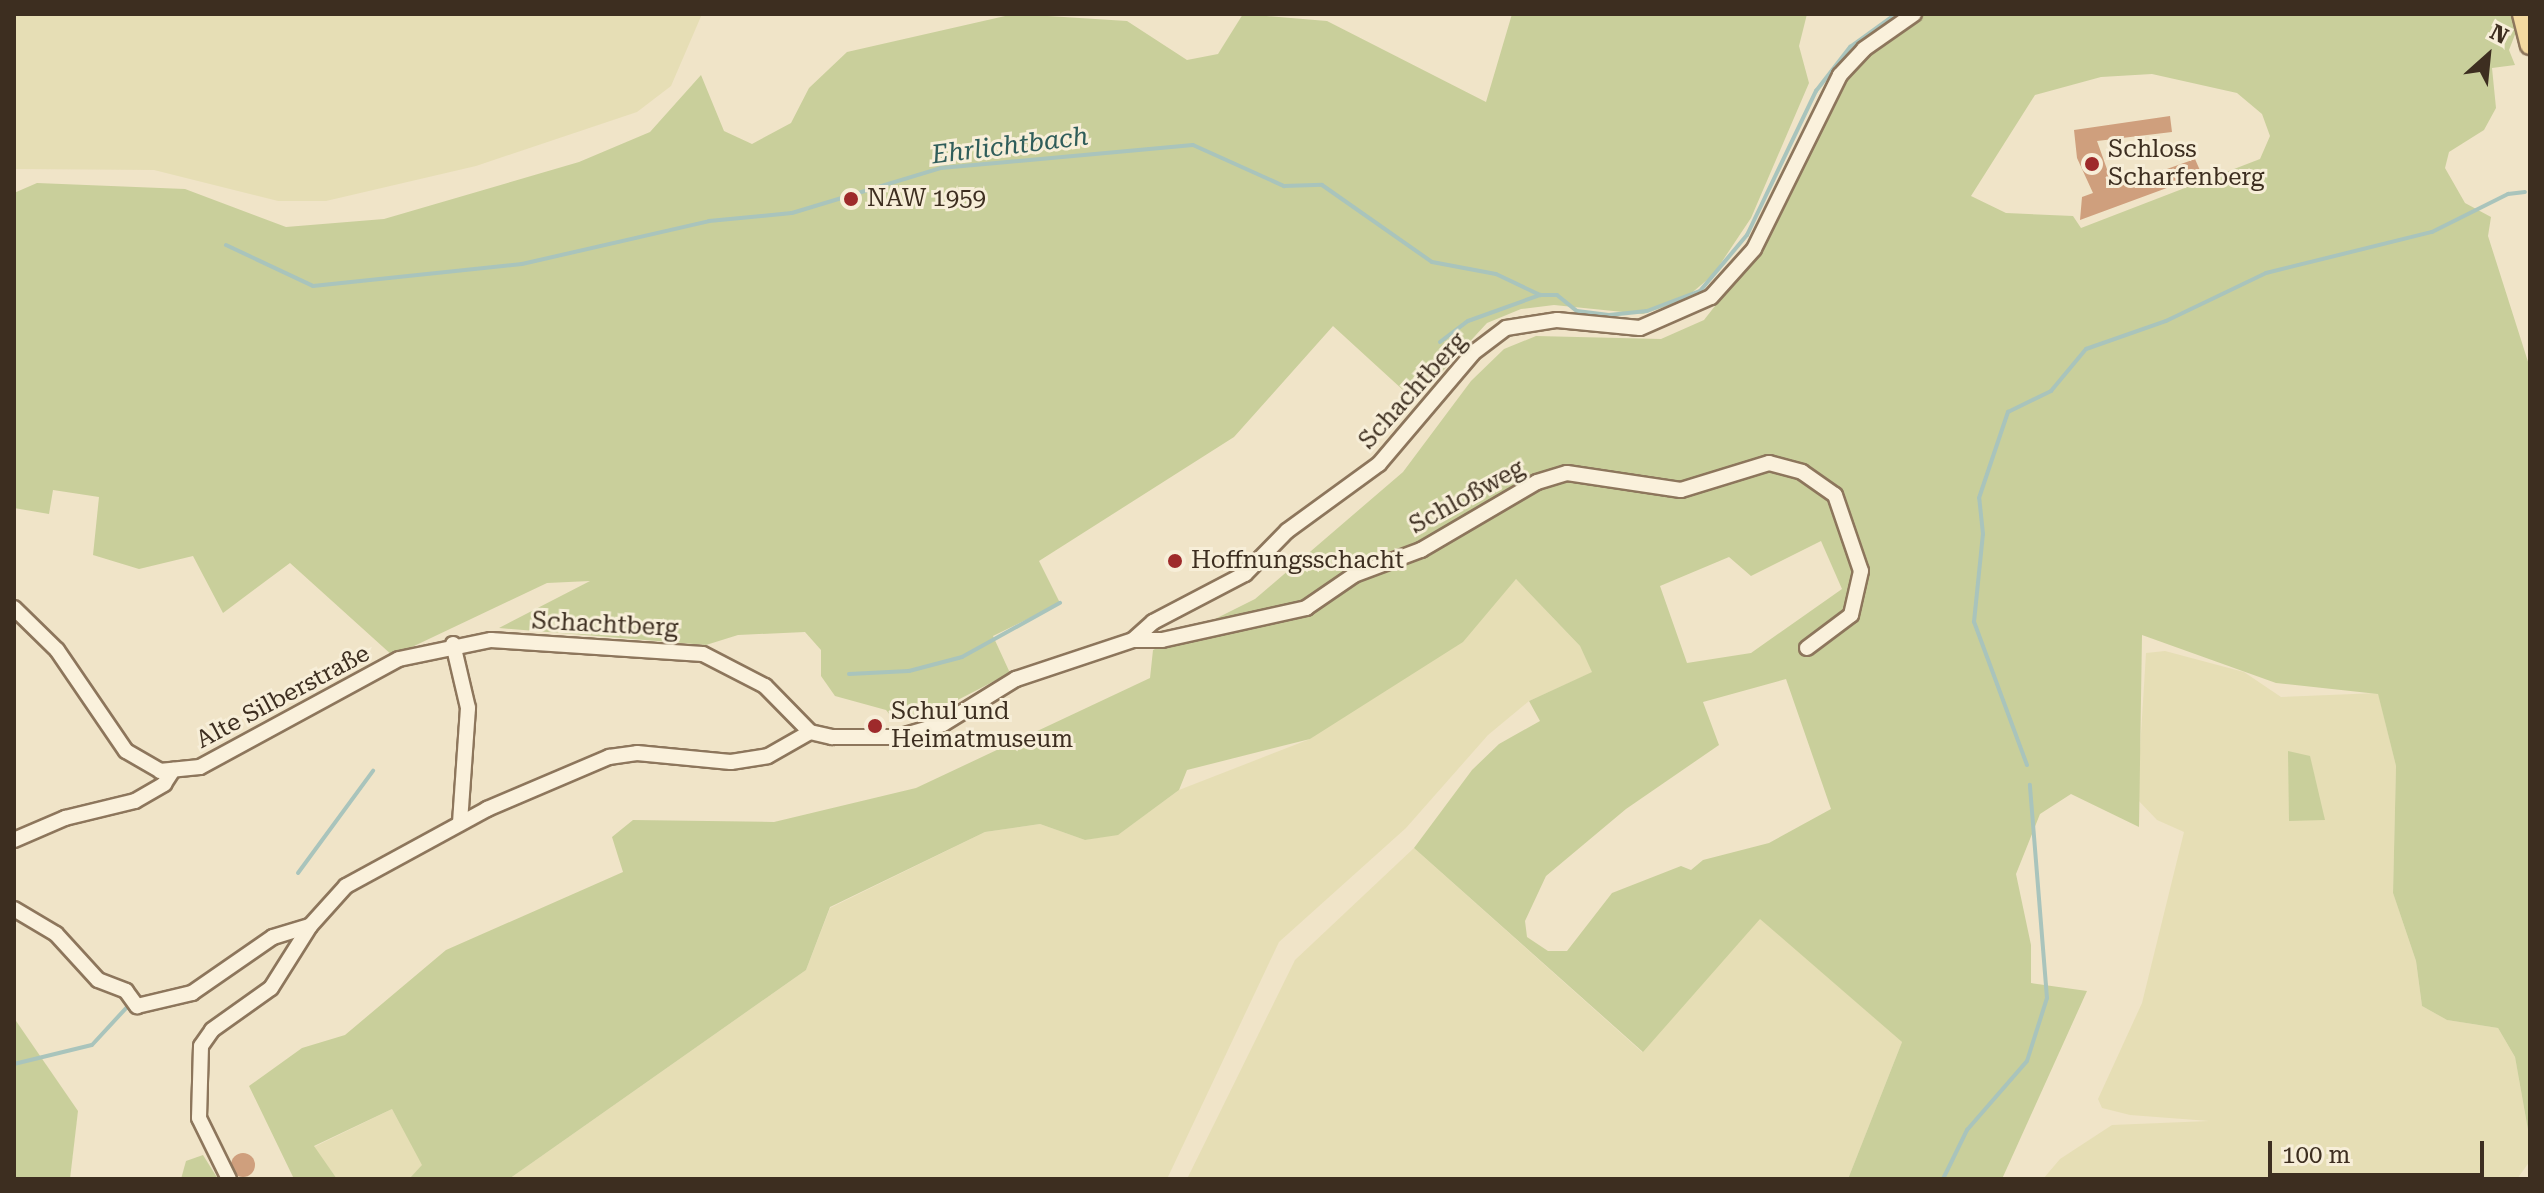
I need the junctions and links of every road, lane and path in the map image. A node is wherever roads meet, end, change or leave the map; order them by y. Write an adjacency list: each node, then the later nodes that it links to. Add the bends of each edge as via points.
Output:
1 (1914, 14): 5 (street, Schachtberg, via 1864,49 1840,75 1754,249 1711,297 1640,328 1557,320 1506,328 1473,353 1379,464 1287,531 1245,574 1153,622)
2 (2522, 14): 3 (main road)
3 (2530, 45)
4 (14, 608): 9 (street, Alte Silberstraße, via 57,650 126,751 152,768)
5 (1133, 640): 7 (street, Schloßweg, via 1162,640 1306,608 1354,575 1421,550 1537,482 1567,473 1681,490 1769,463 1802,472 1835,495 1861,571 1851,615); 8 (street, Schachtberg, via 1016,679 943,724 898,737)
6 (453, 644): 8 (street, Schachtberg, via 491,640 703,654 765,686); 9 (street, Alte Silberstraße, via 399,659 200,767); 10 (street, via 468,708)
7 (1807, 648)
8 (810, 732): 10 (street, via 768,756 731,762 637,753 609,757)
9 (173, 770): 11 (street, via 164,784 135,801 65,818)
10 (460, 823): 13 (street, via 346,886)
11 (14, 840)
12 (14, 909): 13 (street, via 56,934 98,980 126,991 137,1006 175,999 273,937)
13 (310, 926): 14 (street, via 271,988 212,1030 201,1046 199,1118)
14 (229, 1179)

